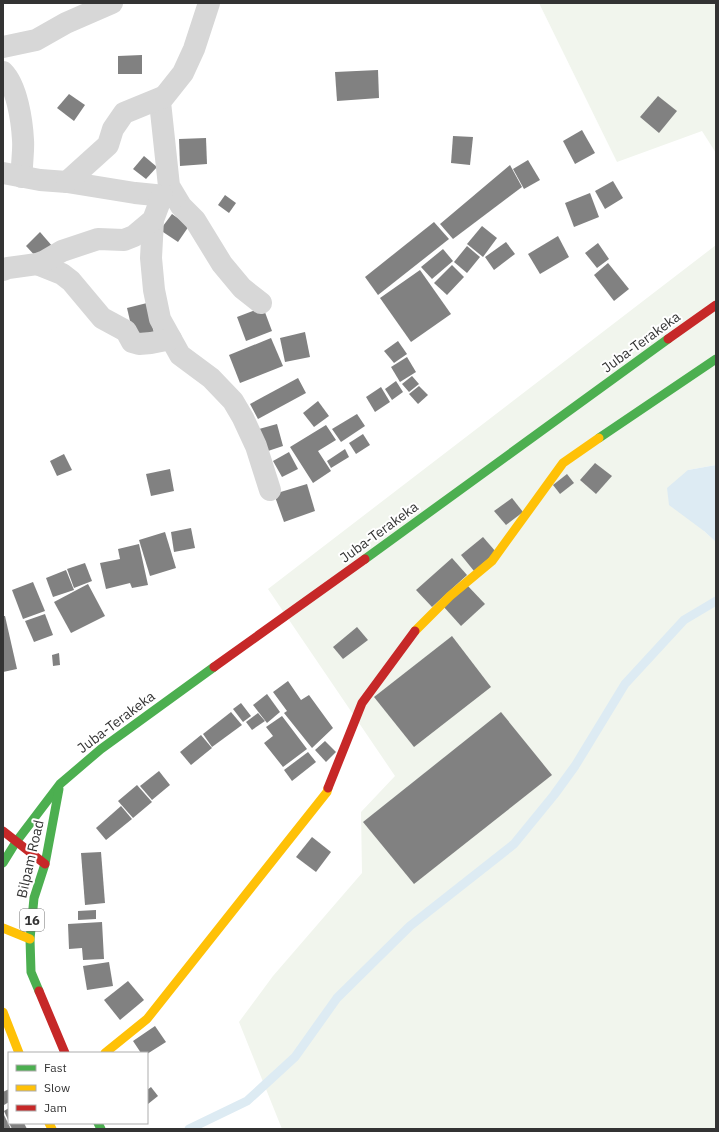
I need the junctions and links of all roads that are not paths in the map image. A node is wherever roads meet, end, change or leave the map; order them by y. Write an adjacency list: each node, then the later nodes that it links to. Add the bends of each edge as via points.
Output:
1 (112, 3): 3 (street, via 66,23 36,40)
2 (209, 3): 5 (street, via 183,73)
3 (3, 47)
4 (3, 72): 6 (street, via 8,77 14,93 23,141 21,165)
5 (164, 97): 7 (street, via 124,112 113,129 108,145); 8 (street, via 160,102)
6 (12, 175): 7 (street)
7 (67, 182): 8 (street)
8 (168, 196): 9 (street); 12 (street, via 195,220 222,264 242,288)
9 (153, 220): 10 (street, via 134,236 124,240 98,239 62,251); 14 (street, via 151,258 154,290 160,319)
10 (37, 264): 11 (street); 14 (street, via 62,274 71,281 102,318 126,331 132,342 139,344)
11 (3, 270)
12 (261, 303)
13 (716, 305): 17 (main road, Juba-Terakeka, via 138,721)
14 (171, 339): 16 (street, via 180,355 211,378 233,402 256,446)
15 (716, 359): 27 (main road, via 563,463 492,561 450,596 412,634 362,703 327,792 147,1019)
16 (270, 490)
17 (60, 784): 19 (main road, Juba-Terakeka); 21 (main road, Bilpam Road / 16)
18 (3, 831): 19 (main road)
19 (16, 842): 20 (main road, Juba-Terakeka); 21 (main road)
20 (3, 863)
21 (45, 864): 23 (main road, Bilpam Road / 16, via 34,898)
22 (3, 928): 23 (main road)
23 (30, 939): 26 (main road, Bilpam Road / 16, via 31,972)
24 (3, 1012): 25 (main road)
25 (19, 1052)
26 (65, 1052)
27 (106, 1052)

